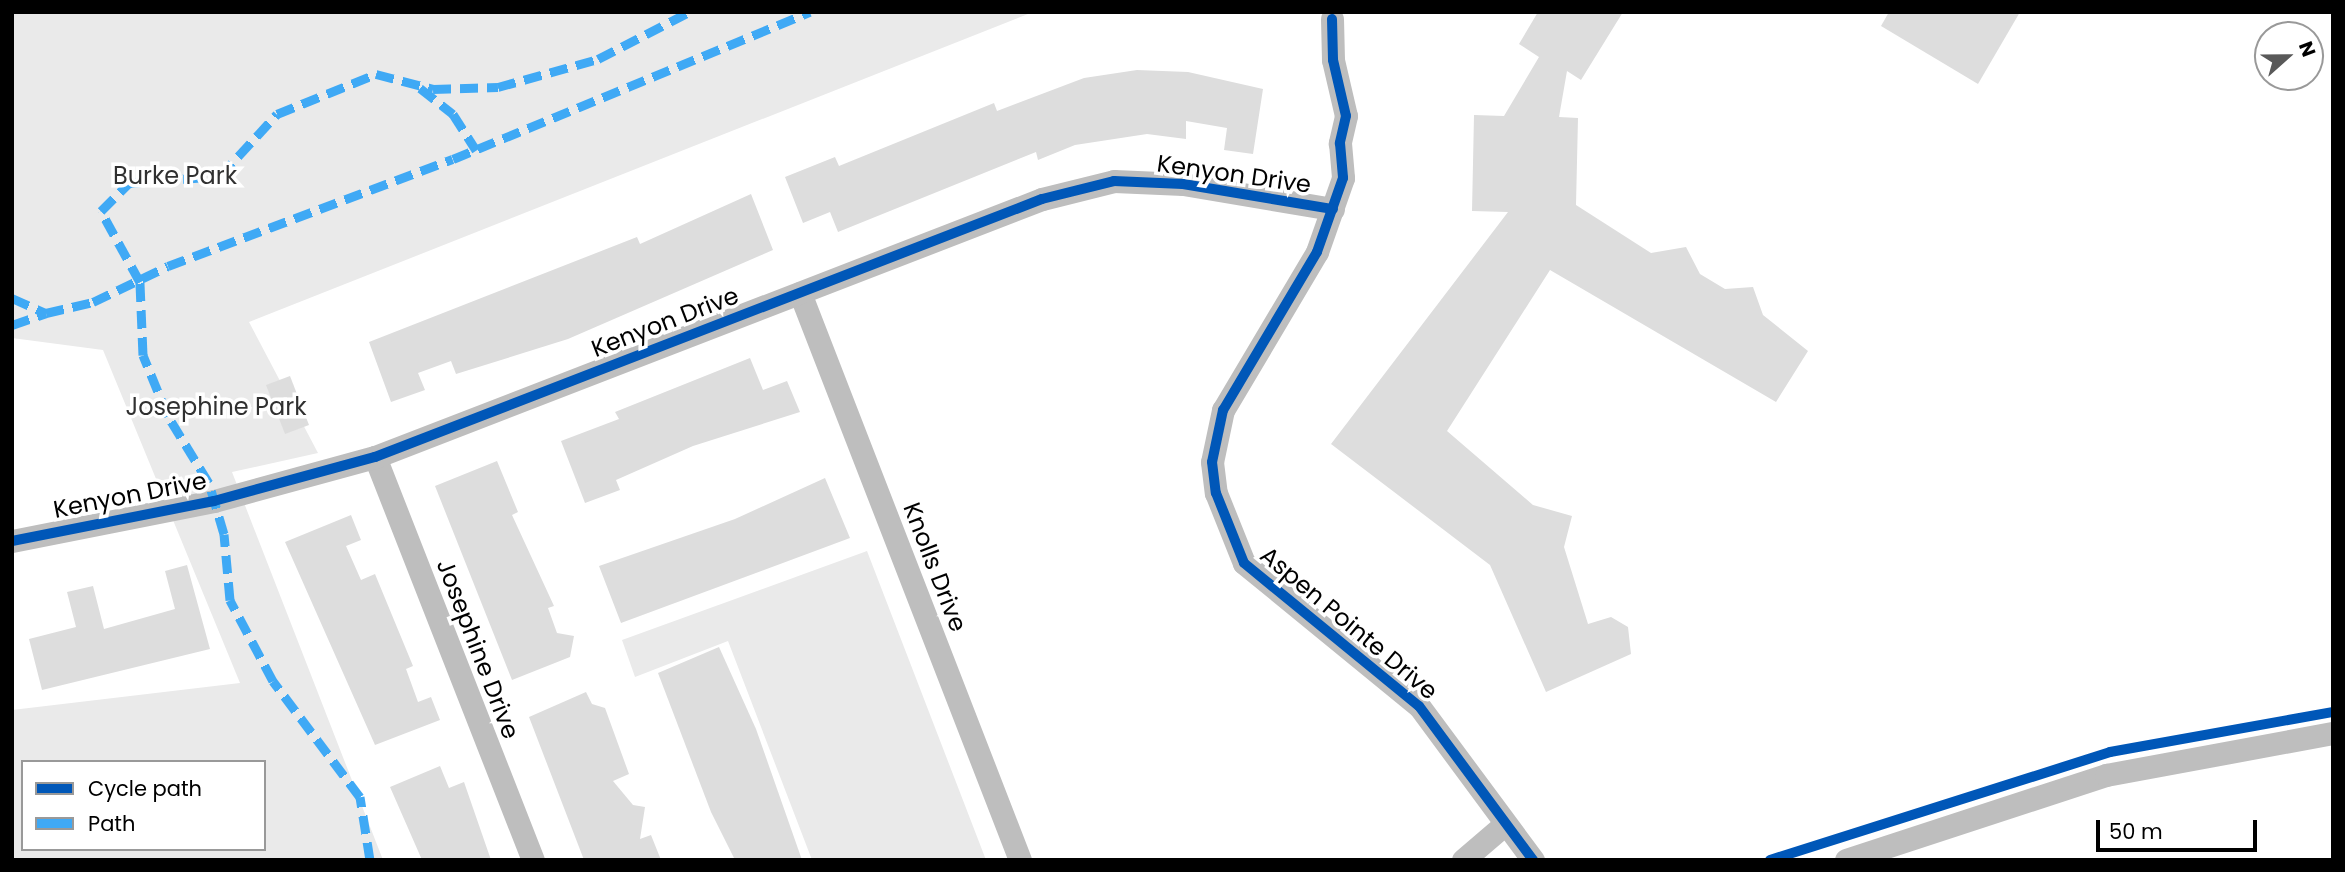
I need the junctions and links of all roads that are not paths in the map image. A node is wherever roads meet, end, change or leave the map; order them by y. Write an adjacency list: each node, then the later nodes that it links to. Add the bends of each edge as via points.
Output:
1 (1332, 19): 2 (street, Aspen Pointe Drive, via 1333,60 1346,116 1340,143 1343,178)
2 (1333, 209): 3 (street, Kenyon Drive, via 1183,184 1114,181 1042,199); 7 (street, Aspen Pointe Drive, via 1317,253 1223,410 1212,462 1216,493 1244,563 1419,706)
3 (800, 293): 4 (street, Kenyon Drive); 9 (street, Knolls Drive)
4 (375, 457): 5 (street, Kenyon Drive, via 214,500); 8 (street, Josephine Drive)
5 (12, 541)
6 (2333, 733): 12 (street, via 2106,775)
7 (1505, 824): 10 (street); 11 (street, Aspen Pointe Drive)
8 (533, 860)
9 (1020, 860)
10 (1463, 860)
11 (1533, 860)
12 (1846, 860)

